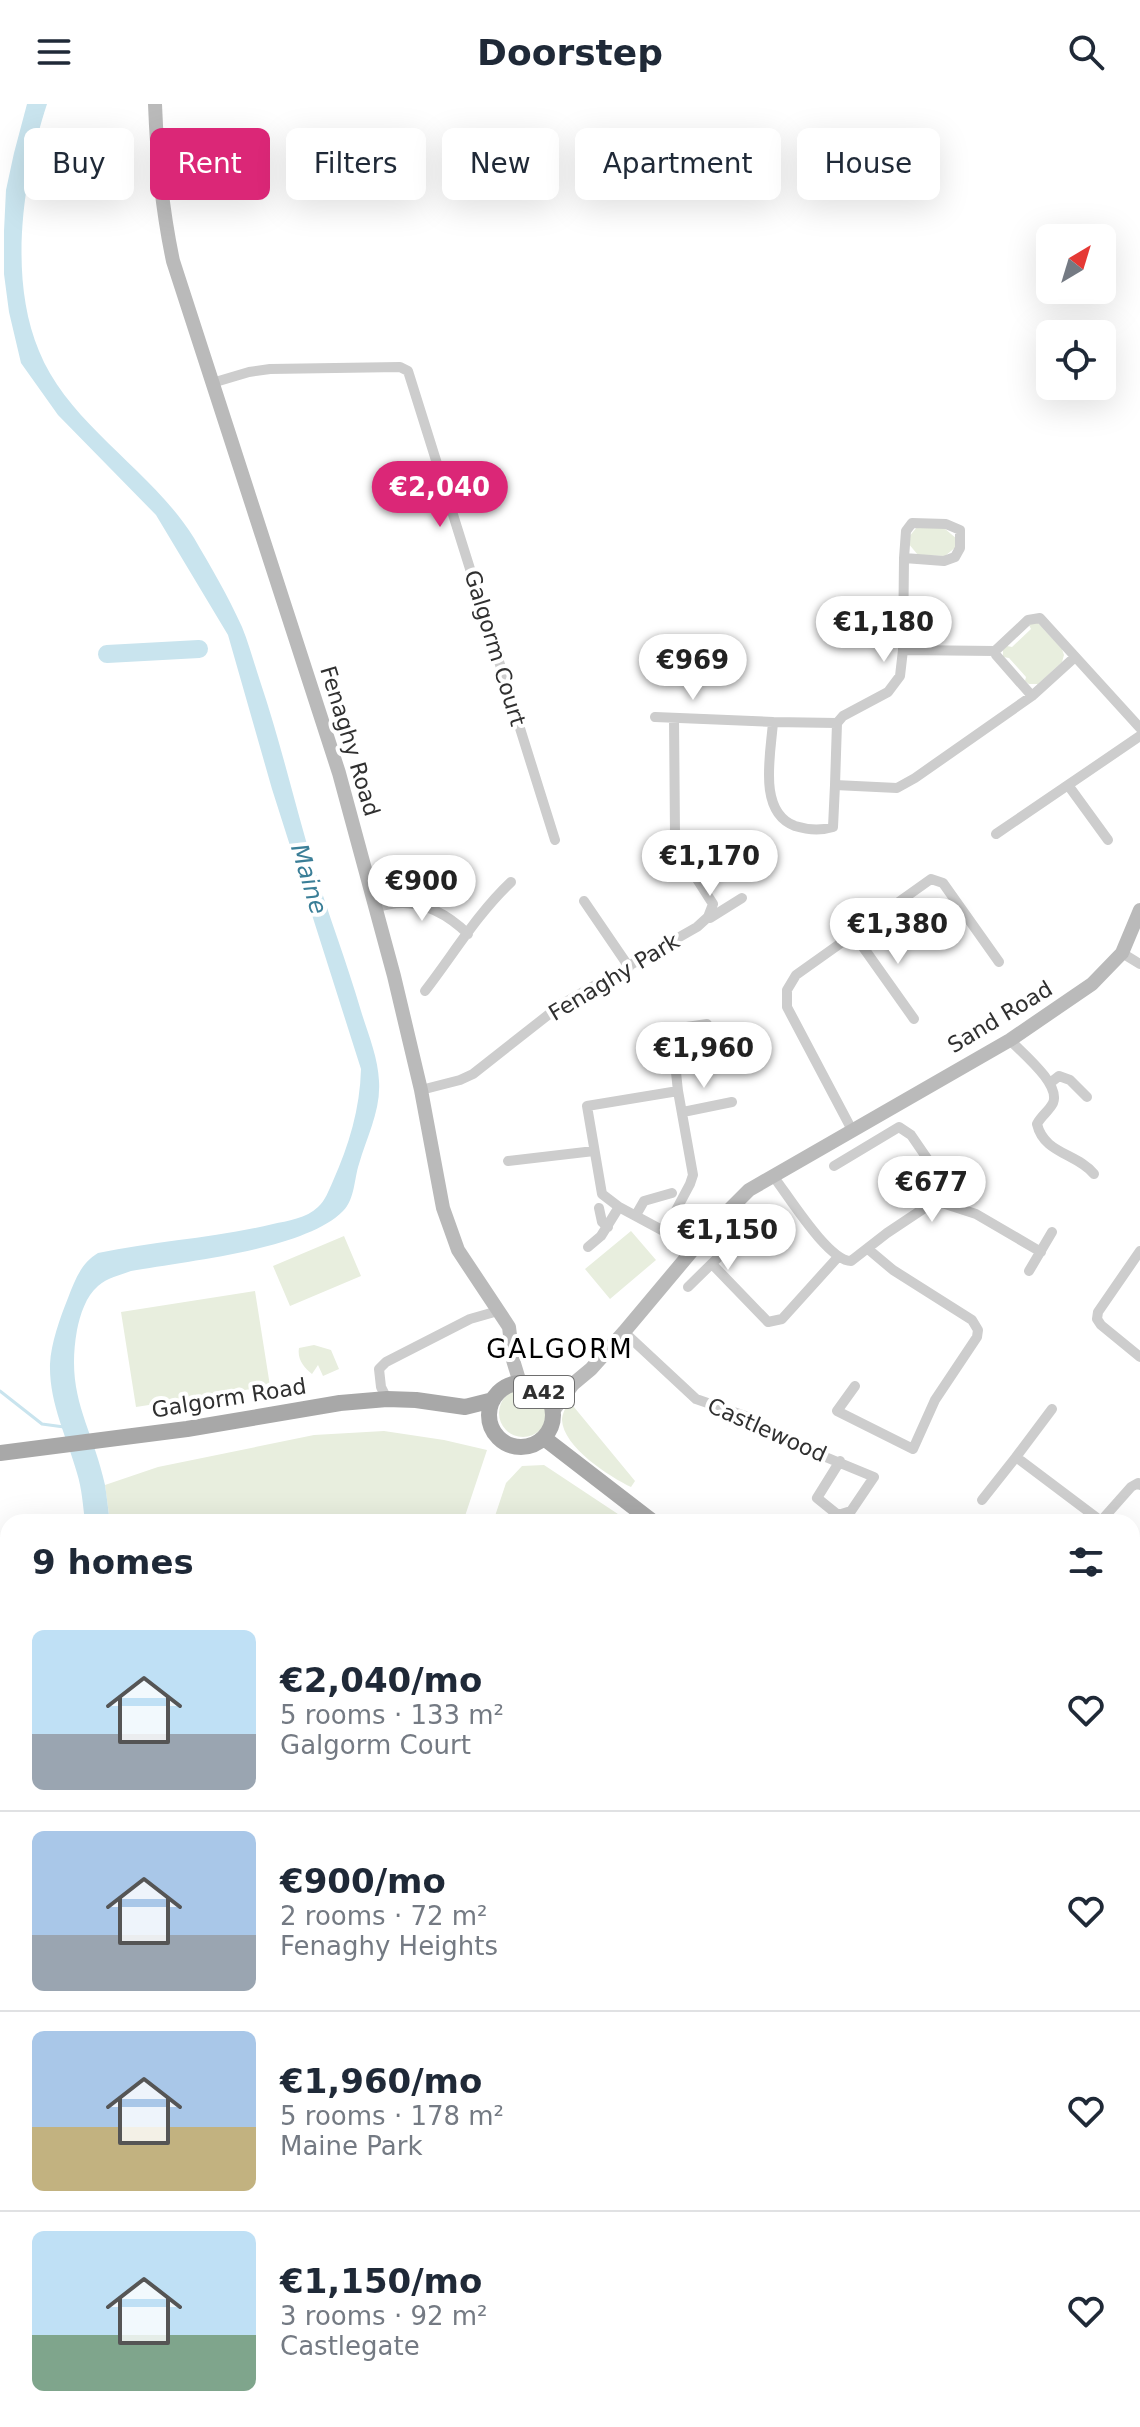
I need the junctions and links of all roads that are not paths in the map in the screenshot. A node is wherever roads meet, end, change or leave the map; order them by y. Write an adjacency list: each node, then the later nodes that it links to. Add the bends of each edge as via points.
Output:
1 (155, 104): 2 (street, Fenaghy Road, via 170,249)
2 (212, 383): 17 (street, Galgorm Court, via 270,369 408,371); 22 (street, Fenaghy Road, via 339,773)
3 (904, 558): 3 (street, via 906,531 912,523 960,530 955,557); 5 (street)
4 (996, 649): 5 (street); 6 (street, via 1028,620 1040,618); 7 (street)
5 (903, 650): 11 (street, via 900,676 888,692)
6 (1075, 657): 7 (street); 12 (street)
7 (1032, 696): 14 (street, via 897,788)
8 (655, 717): 9 (street)
9 (674, 718): 10 (street); 24 (street, Fenaghy Park, via 675,834 681,854 713,904)
10 (773, 722): 11 (street); 14 (street, via 770,792 781,817 813,830 833,827)
11 (837, 723): 14 (street)
12 (1140, 728)
13 (1140, 736): 15 (street)
14 (835, 785)
15 (1068, 785): 16 (street); 18 (street)
16 (996, 834)
17 (555, 840)
18 (1108, 840)
19 (511, 882): 26 (street, via 489,902)
20 (742, 898): 24 (street)
21 (584, 901): 30 (street)
22 (376, 908): 26 (street, via 421,904 451,917); 36 (street, Fenaghy Road)
23 (1140, 910): 27 (street, Sand Road)
24 (697, 927): 30 (street, Fenaghy Park)
25 (853, 933): 28 (street, via 931,879 937,880); 32 (street); 41 (street, via 796,975 787,990 787,1007)
26 (468, 934): 31 (street)
27 (1122, 953): 29 (street); 34 (street, Sand Road, via 1092,984)
28 (999, 962)
29 (1140, 964)
30 (629, 967): 36 (street, Fenaghy Park, via 562,1004 473,1074)
31 (425, 991)
32 (914, 1019)
33 (707, 1024): 37 (street, via 680,1028 672,1035)
34 (1010, 1040): 35 (street); 41 (street, Sand Road)
35 (1050, 1083): 38 (street, via 1067,1077); 45 (street, via 1053,1102 1037,1124 1039,1135)
36 (421, 1090): 65 (street, Fenaghy Road, via 443,1208 458,1250)
37 (678, 1091): 40 (street); 42 (street, via 587,1106)
38 (1087, 1097)
39 (732, 1102): 40 (street)
40 (683, 1112): 53 (street, via 693,1175)
41 (852, 1130): 46 (street, Sand Road)
42 (594, 1151): 43 (street); 49 (street, via 602,1194)
43 (508, 1161)
44 (834, 1166): 48 (street, via 894,1128 904,1128 938,1177)
45 (1094, 1174)
46 (773, 1176): 57 (street, Sand Road, via 749,1190); 61 (street)
47 (672, 1193): 51 (street, via 644,1201)
48 (933, 1200): 58 (street); 60 (street, via 976,1214)
49 (619, 1207): 51 (street); 52 (street)
50 (599, 1208): 52 (street)
51 (636, 1215): 53 (street)
52 (608, 1227): 56 (street)
53 (665, 1231): 57 (street)
54 (744, 1232): 62 (street)
55 (1052, 1232): 60 (street)
56 (588, 1247)
57 (693, 1249): 66 (street, Sand Road)
58 (868, 1249): 61 (street, via 851,1261); 70 (street, via 972,1320 978,1330 935,1400 913,1449 837,1411)
59 (1140, 1251): 67 (street, via 1097,1319)
60 (1041, 1252): 63 (street)
61 (838, 1257): 62 (street, via 782,1319 768,1322)
62 (712, 1264): 64 (street)
63 (1029, 1271)
64 (688, 1287)
65 (498, 1311): 68 (street, Fenaghy Road, via 509,1327); 72 (street, via 470,1319 386,1362 379,1379)
66 (624, 1332): 69 (street, Sand Road); 81 (street, Castlewood, via 696,1399 751,1418 794,1444)
67 (1140, 1357)
68 (520, 1383): 71 (main road, A42); 73 (main road, A42)
69 (573, 1384): 71 (street); 76 (street, Sand Road)
70 (855, 1386)
71 (538, 1387): 76 (main road, A42)
72 (387, 1399): 74 (main road, Galgorm Road / A42); 79 (main road, Galgorm Road / A42)
73 (493, 1400): 74 (main road, Galgorm Road / A42); 77 (main road, A42)
74 (465, 1407): 77 (main road, A42)
75 (1052, 1409): 80 (street)
76 (553, 1411): 78 (main road, A42)
77 (493, 1430): 78 (main road, A42, via 516,1447)
78 (544, 1438): 84 (main road, A42)
79 (0, 1453)
80 (1016, 1457): 83 (street); 87 (street)
81 (840, 1461): 85 (street, Castlewood, via 817,1498); 86 (street, Castlewood, via 874,1477 851,1511)
82 (1140, 1485): 88 (street, via 1131,1487)
83 (982, 1500)
84 (643, 1514)
85 (837, 1514)
86 (841, 1514)
87 (1091, 1514)
88 (1106, 1514)

